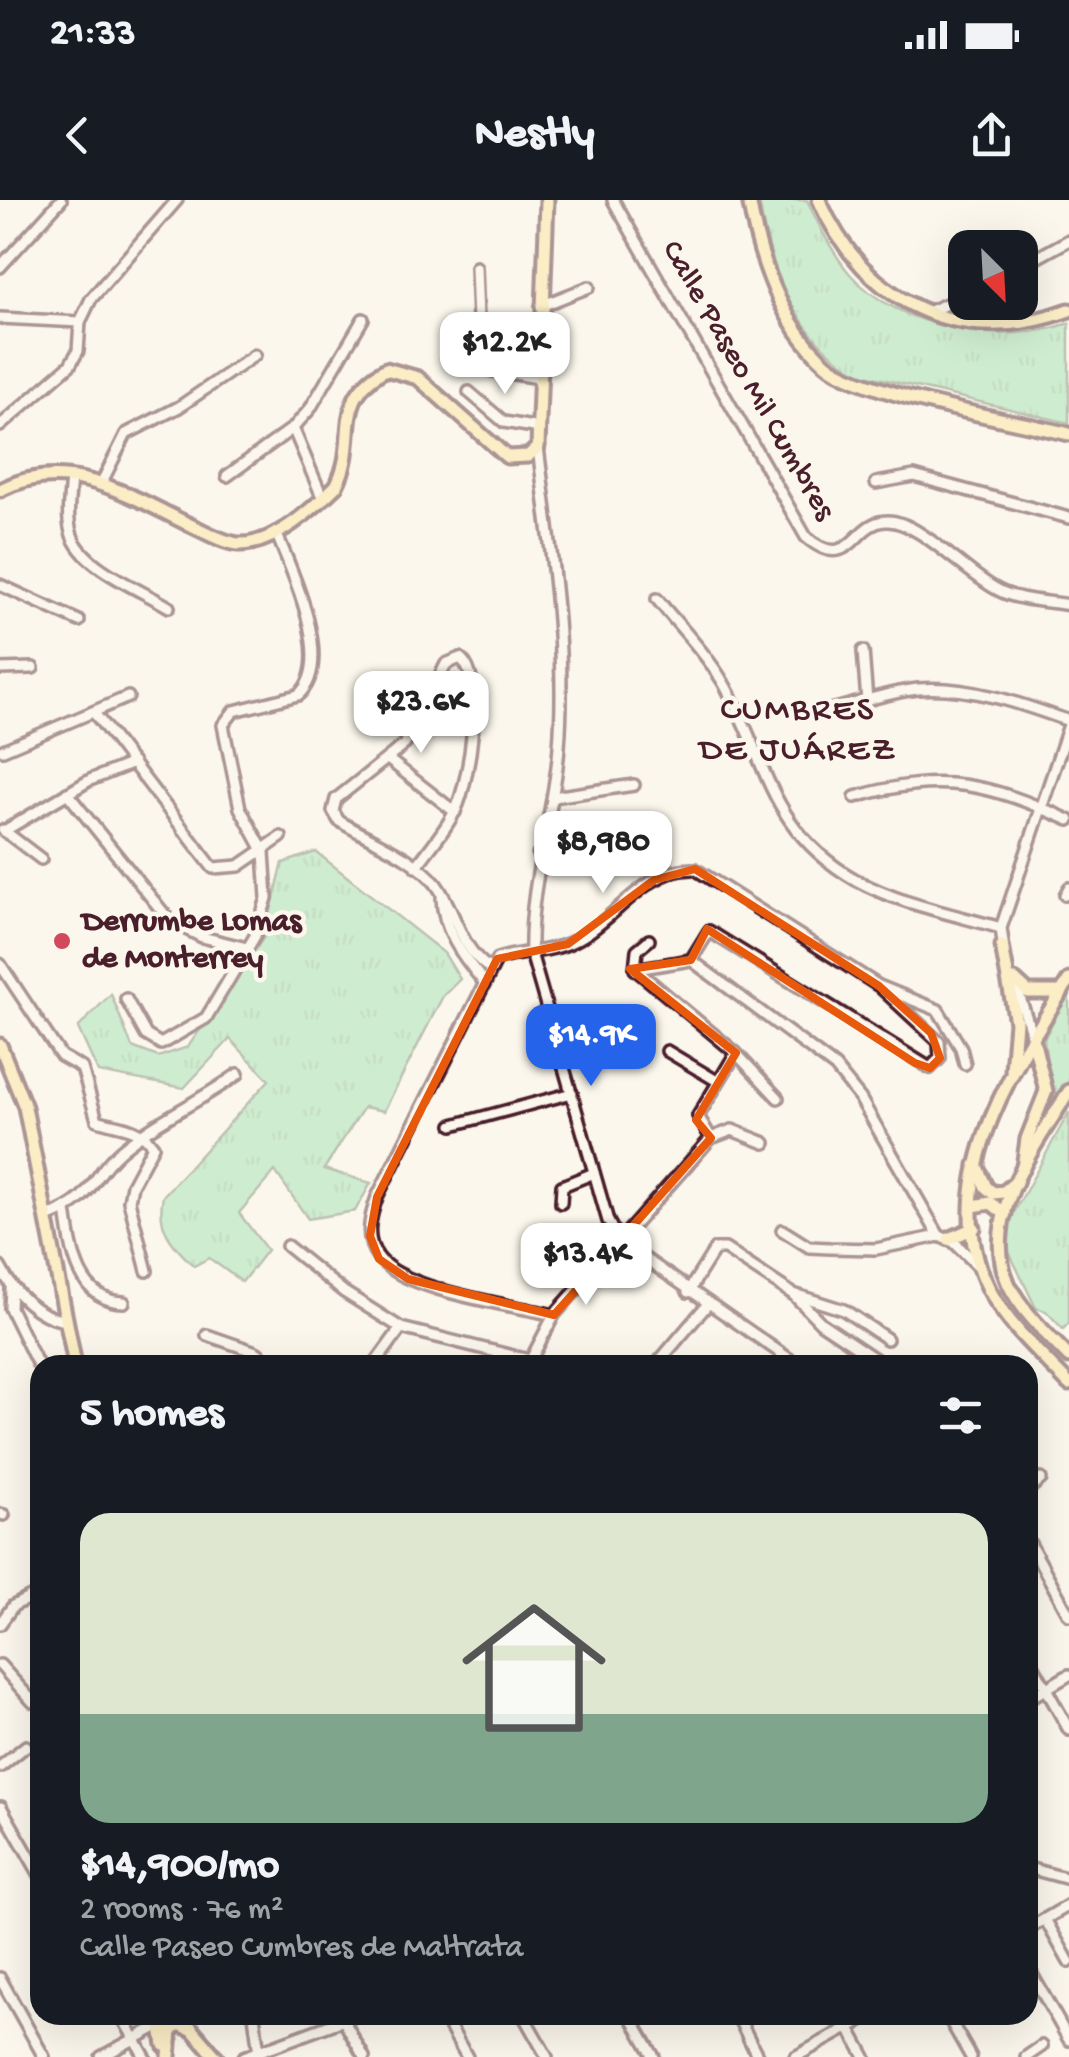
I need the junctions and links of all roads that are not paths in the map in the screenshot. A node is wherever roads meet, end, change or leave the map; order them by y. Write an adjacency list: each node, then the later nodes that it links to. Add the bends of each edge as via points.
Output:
1 (61, 200): 9 (street)
2 (177, 200): 18 (street, via 128,252)
3 (548, 200): 13 (main road)
4 (613, 200): 37 (street, Calle Paseo Mil Cumbres, via 806,537 839,550 888,520 1005,594)
5 (819, 200): 15 (main road, via 857,264 883,288)
6 (748, 203): 25 (main road, via 786,314 828,366 866,385)
7 (1069, 240): 8 (street)
8 (1038, 257)
9 (0, 267)
10 (476, 268): 20 (street, via 484,362 495,374)
11 (589, 287): 13 (street)
12 (948, 303): 15 (street)
13 (541, 306): 20 (main road)
14 (1069, 310): 15 (main road, via 996,325)
15 (928, 312)
16 (0, 318): 18 (street)
17 (362, 319): 23 (street)
18 (80, 322): 22 (street, via 70,366)
19 (256, 355): 29 (street, via 126,434)
20 (539, 378): 24 (main road)
21 (469, 392): 24 (street, via 504,422)
22 (0, 426)
23 (293, 428): 28 (street); 32 (street)
24 (539, 428): 26 (main road)
25 (1069, 434)
26 (538, 448): 32 (main road, via 507,457 418,378 386,369 362,382 353,397 343,474); 54 (street, via 563,678)
27 (70, 476): 29 (main road); 31 (main road, via 30,477); 38 (street, via 75,543)
28 (228, 476)
29 (102, 482): 34 (main road, via 217,538 238,544)
30 (876, 482): 33 (street, via 914,476)
31 (0, 490)
32 (323, 499): 34 (main road)
33 (1069, 518)
34 (276, 532): 61 (street, via 309,629 312,674 298,694 234,711 223,725 240,808)
35 (0, 585): 39 (street)
36 (657, 599): 66 (street, via 724,684 761,773 802,836 856,880)
37 (1069, 605)
38 (169, 607)
39 (79, 621)
40 (863, 651): 44 (street)
41 (0, 668): 42 (street)
42 (33, 668)
43 (128, 697): 46 (street)
44 (868, 701): 45 (street); 47 (street, via 948,689 1001,698)
45 (827, 711)
46 (95, 714): 48 (street); 50 (street)
47 (1069, 723): 55 (street)
48 (3, 750)
49 (388, 760): 56 (street); 56 (street, via 406,744 446,664 464,660 474,714); 64 (street, via 336,798 334,811 338,821)
50 (133, 764): 52 (street); 61 (street, via 213,868 240,866)
51 (634, 786): 54 (street)
52 (67, 793): 59 (street); 69 (street, via 158,910 181,928)
53 (855, 797): 55 (street, via 930,780)
54 (553, 798): 62 (street)
55 (1040, 806): 57 (street); 66 (street)
56 (455, 812): 64 (street)
57 (1069, 820)
58 (658, 828): 62 (street)
59 (2, 829): 63 (street)
60 (282, 837): 61 (street)
61 (264, 852): 69 (street, via 266,898)
62 (538, 855): 70 (street)
63 (41, 858)
64 (416, 867): 65 (street)
65 (442, 896): 73 (street, via 464,941); 75 (street, via 457,946)
66 (1000, 928): 68 (street)
67 (649, 940): 74 (street, via 637,950)
68 (1002, 946): 76 (street); 87 (main road, via 1016,1022)
69 (248, 948): 79 (street, via 206,1018 161,1044 146,1035)
70 (531, 953): 73 (street, via 501,957); 77 (street, via 580,939 654,880 695,869); 89 (street)
71 (691, 960): 74 (street); 77 (street, via 710,931 930,1068 940,1058 939,1042); 105 (street, via 835,1067)
72 (0, 964): 92 (street, via 60,1056 82,1068 97,1120)
73 (489, 968): 75 (street)
74 (636, 970): 83 (street)
75 (483, 980): 116 (street, via 370,1216 373,1248 397,1274)
76 (1015, 980): 78 (main road, via 1028,992); 80 (street)
77 (879, 986): 84 (street, via 938,1010)
78 (1065, 986): 80 (main road)
79 (126, 999)
80 (1032, 1038): 87 (main road); 97 (main road, via 1046,1091)
81 (0, 1045): 102 (main road, via 25,1107)
82 (667, 1052): 86 (street)
83 (736, 1053): 86 (street); 90 (street)
84 (966, 1064)
85 (238, 1074): 92 (street)
86 (717, 1081): 93 (street, via 698,1116)
87 (1009, 1084): 95 (main road)
88 (1069, 1091): 97 (main road)
89 (572, 1093): 91 (street); 96 (street)
90 (778, 1098)
91 (453, 1125)
92 (146, 1135): 100 (street, via 119,1152 92,1190); 109 (street, via 152,1153 129,1201)
93 (711, 1138): 94 (street, via 732,1130); 106 (street)
94 (765, 1143)
95 (976, 1165): 97 (main road, via 993,1193 1004,1192); 99 (main road)
96 (594, 1172): 98 (street, via 562,1186); 106 (street)
97 (1021, 1174): 101 (main road)
98 (562, 1203)
99 (973, 1206): 101 (main road, via 991,1202); 103 (main road)
100 (66, 1210): 102 (street); 114 (street, via 80,1275 106,1297)
101 (1004, 1214): 130 (main road, via 1008,1282)
102 (47, 1217): 117 (main road)
103 (974, 1228): 105 (main road); 110 (main road)
104 (782, 1230): 105 (street, via 809,1246 830,1248 876,1249)
105 (944, 1237): 110 (street)
106 (618, 1240): 112 (street); 116 (street)
107 (286, 1246): 118 (street)
108 (0, 1267): 111 (street)
109 (148, 1272)
110 (984, 1274): 131 (main road, via 1002,1311)
111 (11, 1290): 117 (street); 121 (street, via 10,1308)
112 (688, 1292): 113 (street, via 720,1247); 115 (street)
113 (793, 1294): 120 (street, via 844,1310); 129 (street, via 820,1323)
114 (124, 1302)
115 (707, 1304): 127 (street); 128 (street)
116 (554, 1314): 126 (street)
117 (66, 1321): 122 (main road)
118 (402, 1328): 124 (street); 125 (street)
119 (207, 1336): 123 (street)
120 (887, 1340)
121 (33, 1355)
122 (73, 1355)
123 (260, 1355)
124 (382, 1355)
125 (500, 1355)
126 (533, 1355)
127 (673, 1355)
128 (783, 1355)
129 (871, 1355)
130 (1069, 1357)
131 (1069, 1384)
132 (1041, 1480): 133 (street)
133 (1038, 1482)
134 (1038, 1558): 138 (street)
135 (30, 1597): 137 (street)
136 (0, 1603): 137 (street)
137 (12, 1606): 139 (street)
138 (1069, 1614)
139 (0, 1624)
140 (0, 1665): 145 (street)
141 (1038, 1674): 143 (street)
142 (1069, 1676): 143 (street)
143 (1046, 1689): 144 (street); 146 (street)
144 (1038, 1694)
145 (30, 1700)
146 (1069, 1730)
147 (26, 1746): 148 (street)
148 (0, 1768)
149 (1, 1807): 150 (street)
150 (30, 1857)
151 (1038, 1867): 152 (street)
152 (1069, 1879)
153 (1069, 1905): 154 (street)
154 (1045, 1919): 155 (street); 156 (street)
155 (1038, 1923)
156 (1069, 1962)
157 (0, 1978): 180 (street)
158 (1038, 1985): 177 (street)
159 (127, 2025): 176 (street)
160 (153, 2025): 176 (street)
161 (161, 2025): 183 (main road)
162 (177, 2025): 183 (main road)
163 (181, 2025): 175 (main road)
164 (186, 2025): 175 (main road)
165 (255, 2025): 179 (street)
166 (333, 2025): 179 (street)
167 (346, 2025): 186 (street)
168 (449, 2025): 187 (street)
169 (529, 2025): 188 (street)
170 (636, 2025): 189 (street)
171 (742, 2025): 190 (street)
172 (852, 2025): 174 (street)
173 (953, 2025): 193 (street)
174 (848, 2027): 191 (street); 192 (street)
175 (188, 2028): 184 (main road)
176 (134, 2038): 181 (street); 182 (street)
177 (1069, 2040)
178 (1042, 2046): 194 (street)
179 (259, 2052): 185 (street)
180 (44, 2057)
181 (100, 2057)
182 (145, 2057)
183 (167, 2057)
184 (216, 2057)
185 (244, 2057)
186 (364, 2057)
187 (467, 2057)
188 (547, 2057)
189 (654, 2057)
190 (758, 2057)
191 (795, 2057)
192 (865, 2057)
193 (971, 2057)
194 (1026, 2057)

